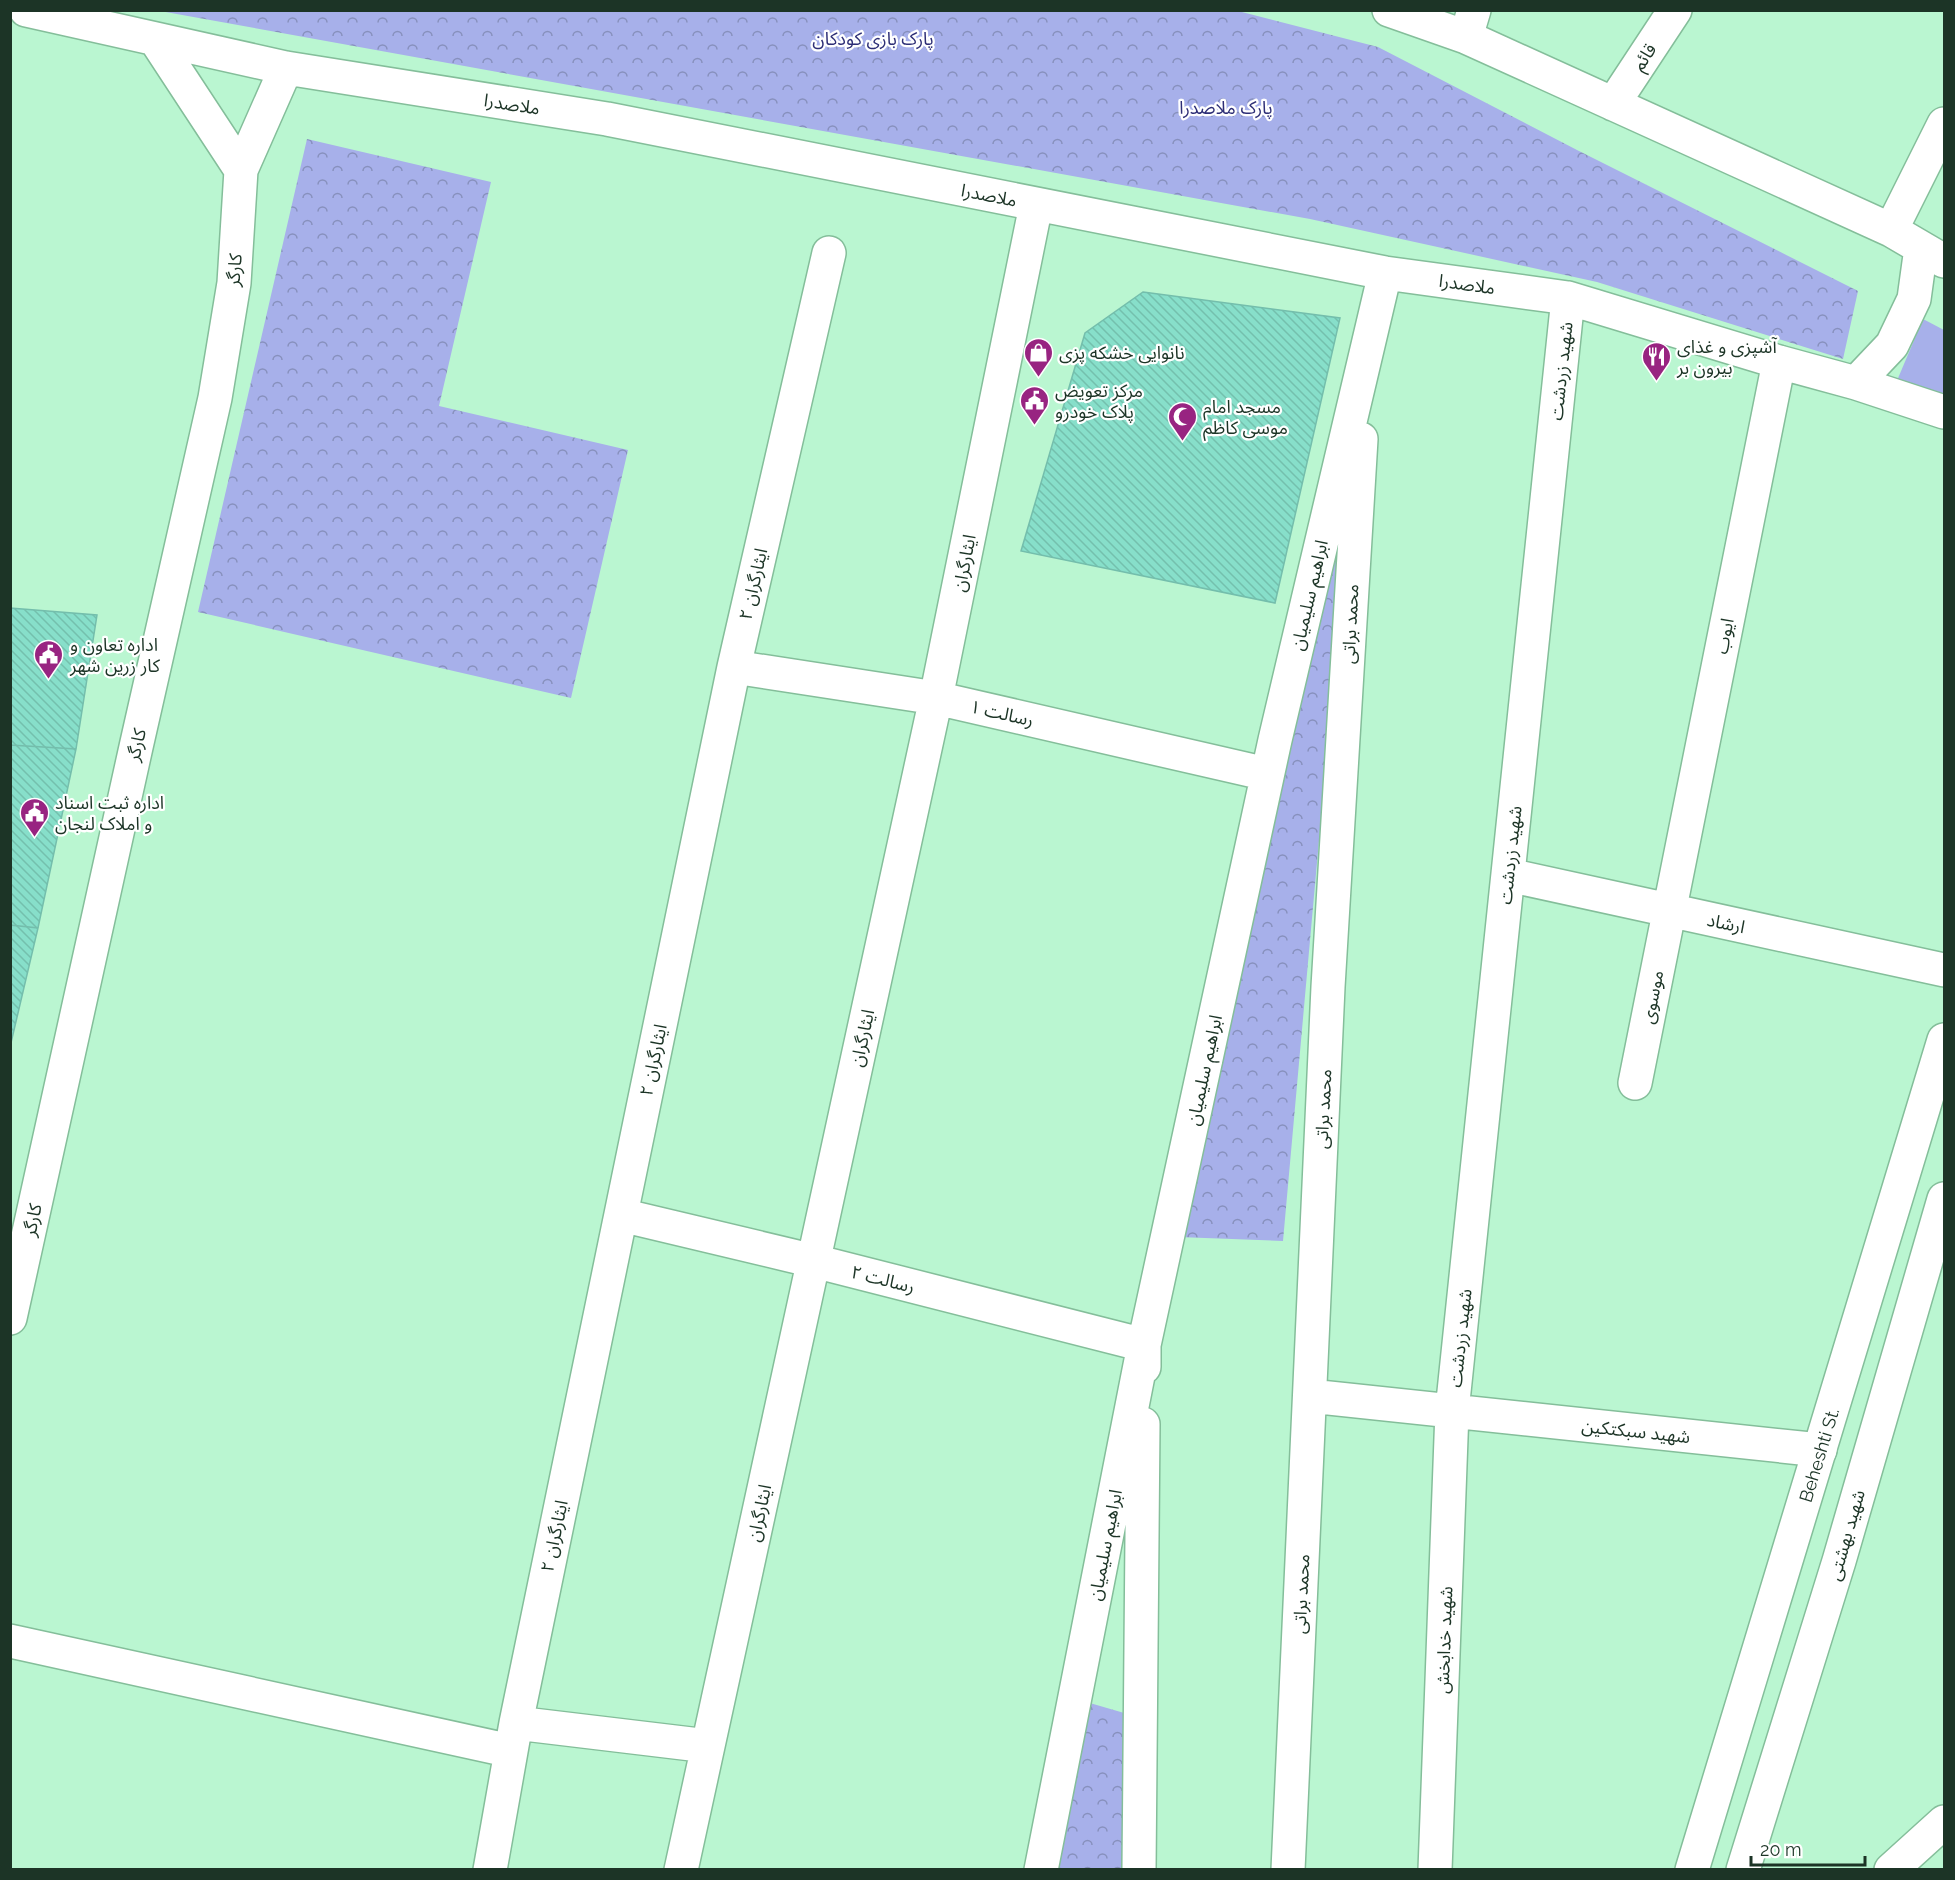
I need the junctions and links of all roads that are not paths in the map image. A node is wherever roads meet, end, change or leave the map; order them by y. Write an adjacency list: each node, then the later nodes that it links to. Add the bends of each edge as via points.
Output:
1 (26, 10): 5 (street, ملاصدرا)
2 (1389, 10): 4 (street)
3 (1675, 10): 7 (street, قائم)
4 (1470, 24): 7 (street)
5 (155, 39): 6 (street, ملاصدرا); 9 (street)
6 (286, 68): 9 (street, کارگر); 10 (street, ملاصدرا, via 607,119)
7 (1613, 104): 11 (street)
8 (1944, 124): 11 (street)
9 (241, 170): 31 (street, کارگر, via 234,283 215,398)
10 (1036, 205): 14 (street, ملاصدرا); 21 (street, ایثارگران)
11 (1891, 230): 13 (street)
12 (830, 253): 20 (street, ایثارگران ۲)
13 (1933, 254): 18 (street, via 1892,345)
14 (1384, 273): 15 (street, ملاصدرا); 16 (street, ابراهیم سلیمیان)
15 (1568, 298): 17 (street, ملاصدرا); 23 (street, شهید زردشت)
16 (1366, 349): 22 (street, ابراهیم سلیمیان); 33 (street, محمد براتی, via 1329,975)
17 (1779, 362): 18 (street, ملاصدرا); 24 (street, ایوب)
18 (1856, 383): 19 (street, ملاصدرا)
19 (1944, 412)
20 (734, 667): 21 (street, رسالت ۱); 29 (street, ایثارگران ۲)
21 (936, 698): 22 (street, رسالت ۱); 30 (street, ایثارگران)
22 (1267, 774): 32 (street, ابراهیم سلیمیان)
23 (1508, 875): 24 (street, ارشاد); 34 (street, شهید زردشت)
24 (1669, 910): 25 (street, ارشاد); 27 (street, موسوی)
25 (1944, 970)
26 (1944, 1040): 35 (street, Beheshti St.)
27 (1635, 1083)
28 (1944, 1199): 36 (street, شهید بهشتی)
29 (621, 1215): 30 (street, رسالت ۲); 38 (street, ایثارگران ۲)
30 (814, 1261): 32 (street, رسالت ۲); 39 (street, ایثارگران)
31 (10, 1318)
32 (1144, 1345): 43 (street, ابراهیم سلیمیان); 44 (street)
33 (1310, 1396): 34 (street, شهید سبکتکین); 45 (street, محمد براتی)
34 (1452, 1412): 35 (street, شهید سبکتکین); 46 (street, شهید خدابخش)
35 (1820, 1450): 36 (street); 47 (street, Beheshti St.)
36 (1865, 1473): 48 (street, شهید بهشتی)
37 (10, 1641): 38 (street)
38 (513, 1737): 39 (street); 41 (street, ایثارگران ۲)
39 (708, 1746): 42 (street, ایثارگران)
40 (1944, 1822): 49 (street)
41 (490, 1869)
42 (681, 1869)
43 (1041, 1869)
44 (1139, 1869)
45 (1288, 1869)
46 (1435, 1869)
47 (1692, 1869)
48 (1743, 1869)
49 (1891, 1869)

